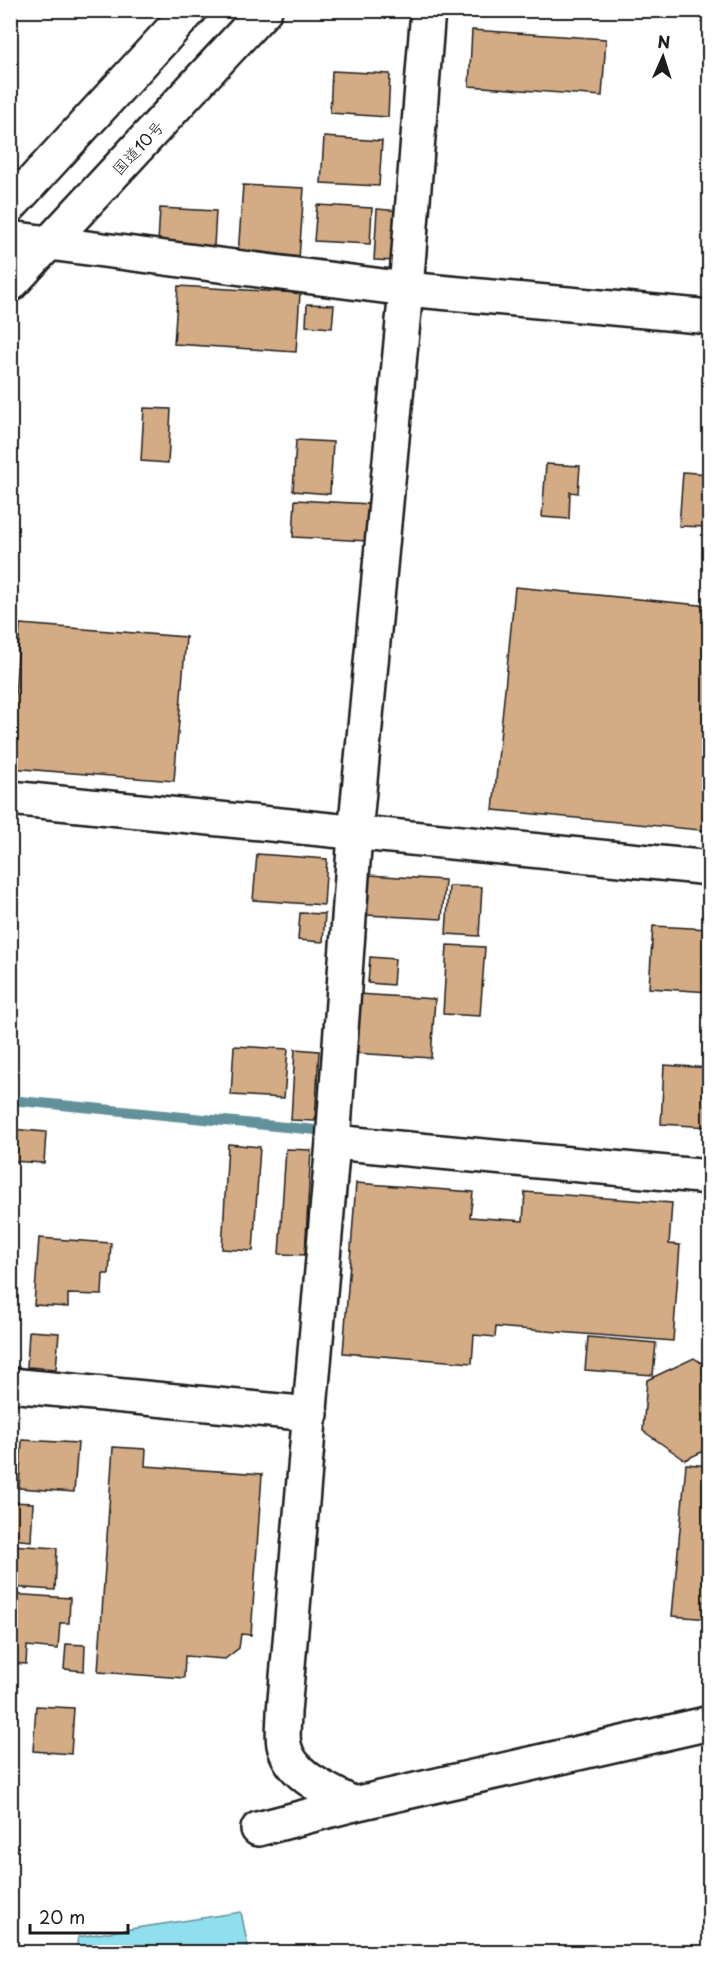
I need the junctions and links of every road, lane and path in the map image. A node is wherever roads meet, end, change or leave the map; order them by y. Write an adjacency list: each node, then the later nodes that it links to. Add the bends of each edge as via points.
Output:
1 (190, 10): 4 (main road)
2 (265, 10): 6 (main road, 国道10号)
3 (428, 10): 8 (main road)
4 (10, 206)
5 (10, 238): 6 (main road)
6 (48, 244): 7 (main road, 国道10号); 8 (main road)
7 (10, 285)
8 (406, 289): 9 (main road); 11 (main road)
9 (710, 317)
10 (10, 798): 11 (main road)
11 (355, 834): 12 (main road); 13 (main road)
12 (710, 868)
13 (333, 1142): 14 (main road); 16 (main road)
14 (710, 1177)
15 (10, 1385): 16 (main road)
16 (310, 1414): 18 (main road, via 284,1746 310,1782)
17 (710, 1723): 18 (main road)
18 (354, 1804): 19 (main road)
19 (258, 1829)

